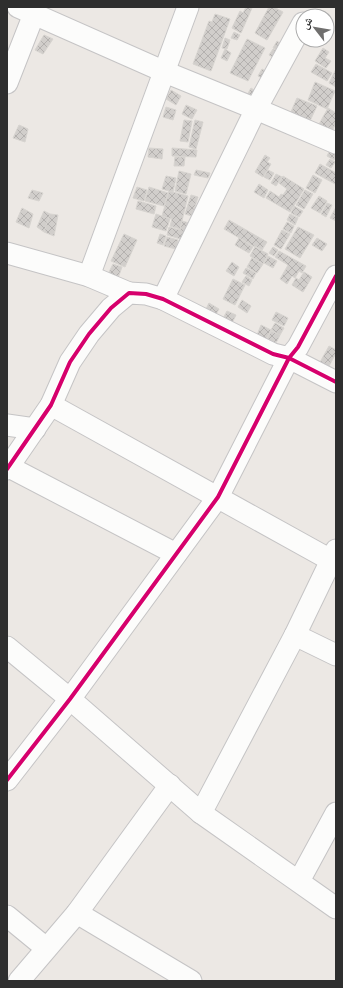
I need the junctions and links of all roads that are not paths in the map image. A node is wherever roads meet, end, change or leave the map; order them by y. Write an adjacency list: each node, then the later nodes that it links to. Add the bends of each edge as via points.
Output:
1 (188, 7): 4 (street)
2 (26, 10): 4 (street); 5 (street)
3 (295, 38): 6 (street)
4 (165, 72): 6 (street); 9 (street)
5 (7, 83)
6 (256, 109): 7 (street); 12 (street)
7 (336, 143)
8 (7, 253): 9 (street)
9 (89, 276): 11 (street)
10 (336, 276): 13 (street, via 298,347)
11 (129, 293): 12 (street); 15 (street, via 111,308 89,334 70,362)
12 (163, 299): 13 (street, via 273,354)
13 (289, 358): 14 (street); 19 (street)
14 (336, 382)
15 (51, 404): 17 (street); 19 (street)
16 (7, 426): 17 (street)
17 (35, 429): 18 (street)
18 (8, 468): 20 (street)
19 (218, 497): 20 (street); 21 (street)
20 (176, 554): 25 (street)
21 (334, 558): 22 (street)
22 (295, 635): 24 (street); 28 (street)
23 (7, 646): 25 (street)
24 (336, 655)
25 (70, 699): 26 (street); 27 (street)
26 (7, 780)
27 (170, 785): 28 (street); 32 (street)
28 (201, 813): 30 (street)
29 (336, 813): 30 (street)
30 (299, 881): 31 (street)
31 (336, 908)
32 (77, 913): 34 (street); 36 (street)
33 (7, 916): 34 (street)
34 (46, 948): 35 (street)
35 (19, 981)
36 (191, 981)

